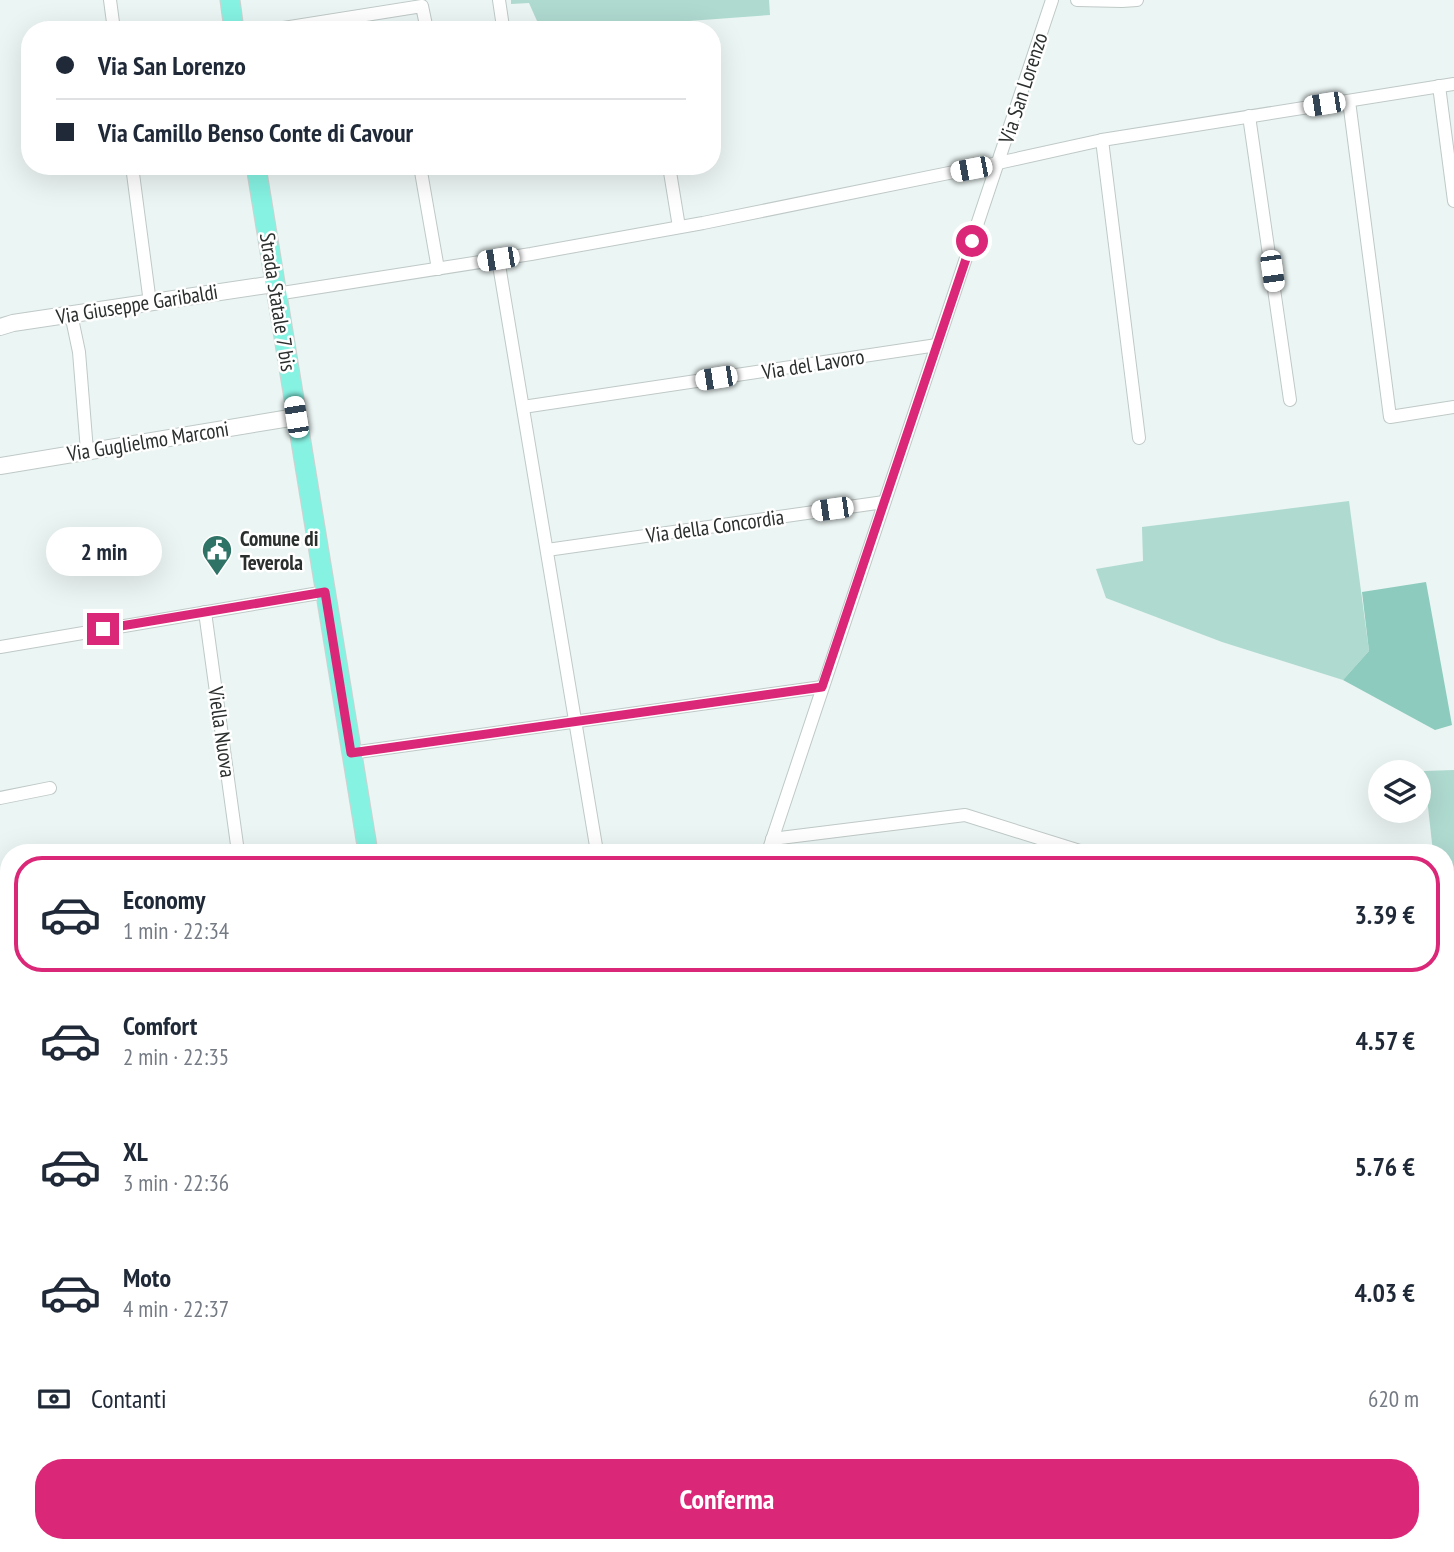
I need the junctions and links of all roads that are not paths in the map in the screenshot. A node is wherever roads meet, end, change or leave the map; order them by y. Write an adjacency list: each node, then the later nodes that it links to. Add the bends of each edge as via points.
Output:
1 (110, 0): 7 (street)
2 (230, 0): 8 (main road)
3 (499, 0): 11 (street)
4 (1052, 0): 17 (street, Via San Lorenzo)
5 (1077, 0): 6 (street)
6 (1136, 0)
7 (113, 21)
8 (233, 21)
9 (328, 21): 10 (street, via 422,6)
10 (425, 21)
11 (501, 21)
12 (1454, 84): 13 (street)
13 (1439, 86): 14 (street); 22 (street)
14 (1349, 101): 15 (street); 33 (street, via 1390,417)
15 (1249, 116): 16 (street); 31 (street)
16 (1102, 140): 17 (street); 35 (street)
17 (998, 163): 23 (street); 30 (street, Via San Lorenzo)
18 (133, 175): 27 (street)
19 (257, 175): 26 (main road, Strada Statale 7 bis)
20 (422, 175): 25 (street)
21 (670, 175): 23 (street)
22 (1454, 201)
23 (679, 227): 24 (street)
24 (498, 259): 25 (street); 32 (street)
25 (438, 269): 26 (street)
26 (275, 289): 27 (street, Via Giuseppe Garibaldi); 34 (main road, Strada Statale 7 bis)
27 (150, 303): 28 (street, Via Giuseppe Garibaldi)
28 (71, 314): 29 (street, Via Giuseppe Garibaldi); 36 (street, via 79,352)
29 (0, 327)
30 (937, 345): 32 (street, Via del Lavoro); 38 (street, Via San Lorenzo)
31 (1290, 400)
32 (523, 407): 39 (street)
33 (1454, 407)
34 (296, 417): 36 (street, Via Guglielmo Marconi); 40 (main road, Strada Statale 7 bis)
35 (1139, 438)
36 (87, 451): 37 (street, Via Guglielmo Marconi)
37 (0, 466)
38 (884, 502): 39 (street, Via della Concordia); 43 (street, Via San Lorenzo)
39 (547, 550): 44 (street)
40 (325, 592): 41 (street); 45 (main road, Strada Statale 7 bis)
41 (205, 612): 42 (street); 49 (street, Viella Nuova)
42 (0, 647)
43 (822, 687): 44 (street); 48 (street, Via San Lorenzo)
44 (575, 722): 45 (street); 51 (street)
45 (351, 753): 50 (main road, Strada Statale 7 bis)
46 (50, 788): 47 (street)
47 (0, 798)
48 (772, 839): 52 (street, Via San Lorenzo); 53 (street, via 965,815)
49 (237, 844)
50 (367, 844)
51 (596, 844)
52 (770, 844)
53 (1057, 844)

